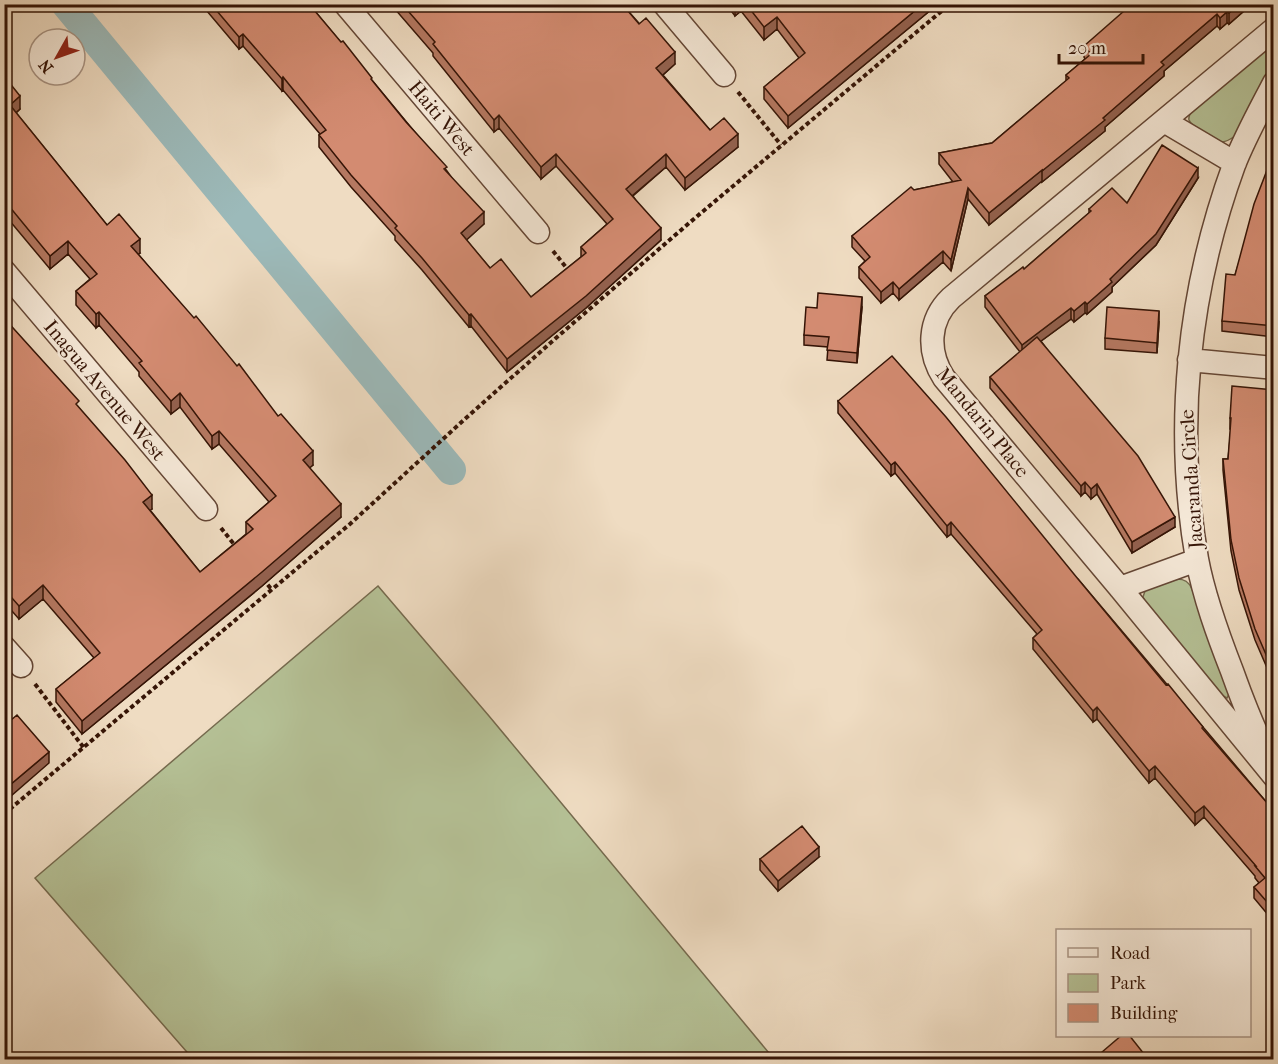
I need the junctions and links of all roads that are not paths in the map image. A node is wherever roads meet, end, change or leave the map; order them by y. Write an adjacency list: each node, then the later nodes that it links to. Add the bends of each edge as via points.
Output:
1 (345, 4): 8 (street, Haiti West)
2 (664, 4): 4 (street)
3 (1274, 29): 6 (street, Mandarin Place)
4 (724, 75)
5 (1274, 83): 7 (street, Jacaranda Circle)
6 (1164, 120): 7 (street); 14 (street, Mandarin Place, via 951,298 938,315 932,340 934,358 944,378)
7 (1235, 163): 10 (street, Jacaranda Circle, via 1205,263)
8 (538, 232)
9 (4, 271): 12 (street, Inagua Avenue West)
10 (1189, 360): 11 (street); 13 (street, Jacaranda Circle, via 1185,443)
11 (1274, 368)
12 (206, 509)
13 (1197, 560): 14 (street); 17 (street, Jacaranda Circle, via 1228,663)
14 (1120, 588): 18 (street, Mandarin Place)
15 (4, 647): 16 (street)
16 (21, 666)
17 (1274, 767)
18 (1274, 776)

